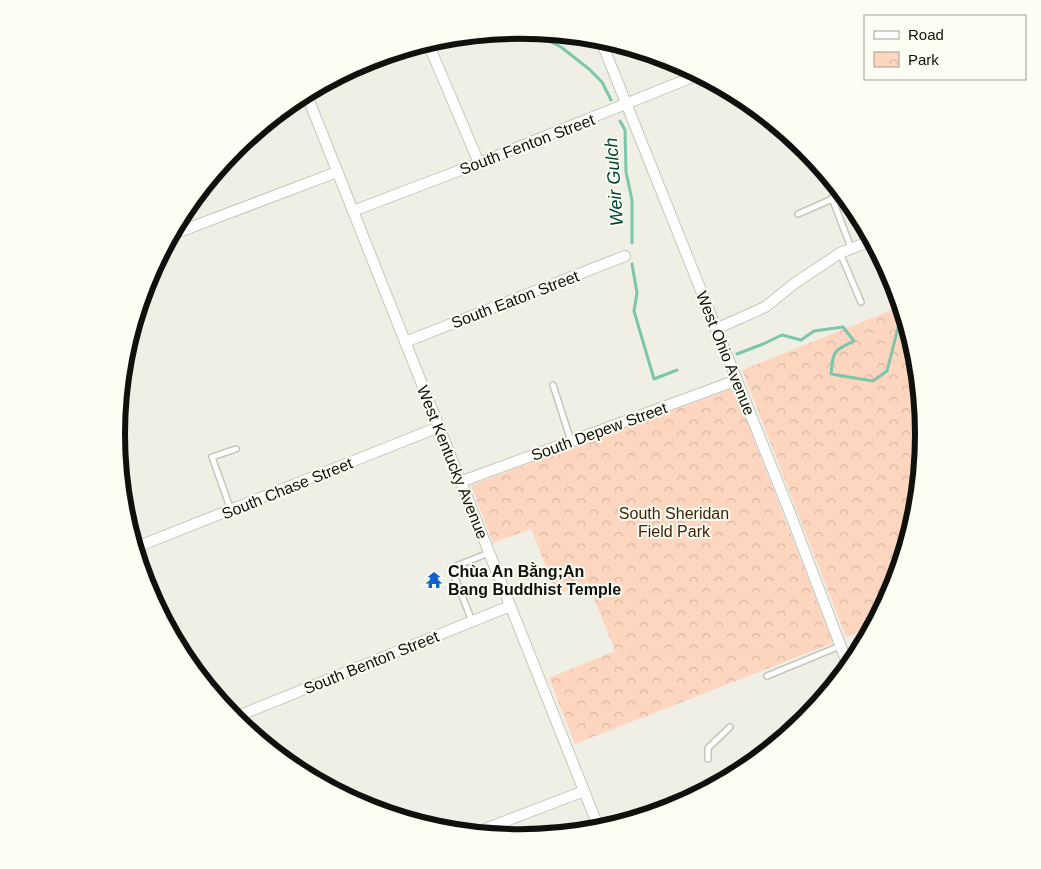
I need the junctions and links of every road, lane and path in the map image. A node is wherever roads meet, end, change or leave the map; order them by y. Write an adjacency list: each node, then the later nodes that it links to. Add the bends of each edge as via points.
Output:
1 (604, 47): 5 (street, West Ohio Avenue)
2 (431, 49): 6 (street)
3 (691, 78): 5 (street, South Fenton Street)
4 (309, 100): 7 (street, West Kentucky Avenue)
5 (626, 104): 6 (street, South Fenton Street); 18 (street, West Ohio Avenue)
6 (479, 163): 10 (street, South Fenton Street)
7 (337, 172): 10 (street, West Kentucky Avenue); 12 (street)
8 (836, 197): 9 (lane)
9 (832, 198): 11 (lane); 14 (lane)
10 (353, 211): 19 (street, West Kentucky Avenue)
11 (798, 214)
12 (182, 231)
13 (866, 243): 14 (street)
14 (851, 248): 15 (street)
15 (840, 253): 17 (lane); 18 (street, via 764,307)
16 (625, 256): 19 (street, South Eaton Street)
17 (861, 302)
18 (716, 329): 20 (street, West Ohio Avenue)
19 (405, 342): 22 (street, West Kentucky Avenue)
20 (737, 380): 23 (street, South Depew Street); 31 (street, West Ohio Avenue)
21 (553, 385): 23 (lane)
22 (439, 427): 25 (street, West Kentucky Avenue); 26 (street, South Chase Street)
23 (571, 441): 25 (street, South Depew Street)
24 (236, 449): 26 (lane, via 212,457)
25 (460, 482): 28 (street, West Kentucky Avenue)
26 (231, 510): 27 (street, South Chase Street)
27 (141, 545)
28 (489, 553): 29 (street, West Kentucky Avenue); 30 (lane, via 451,568)
29 (510, 606): 30 (street, South Benton Street); 37 (street, West Kentucky Avenue)
30 (472, 621): 34 (street, South Benton Street)
31 (841, 646): 32 (street, West Ohio Avenue); 33 (lane)
32 (846, 659)
33 (768, 676)
34 (241, 714)
35 (730, 727): 36 (lane, via 708,748)
36 (708, 760)
37 (584, 791): 38 (street, West Kentucky Avenue); 39 (street)
38 (597, 823)
39 (487, 828)

